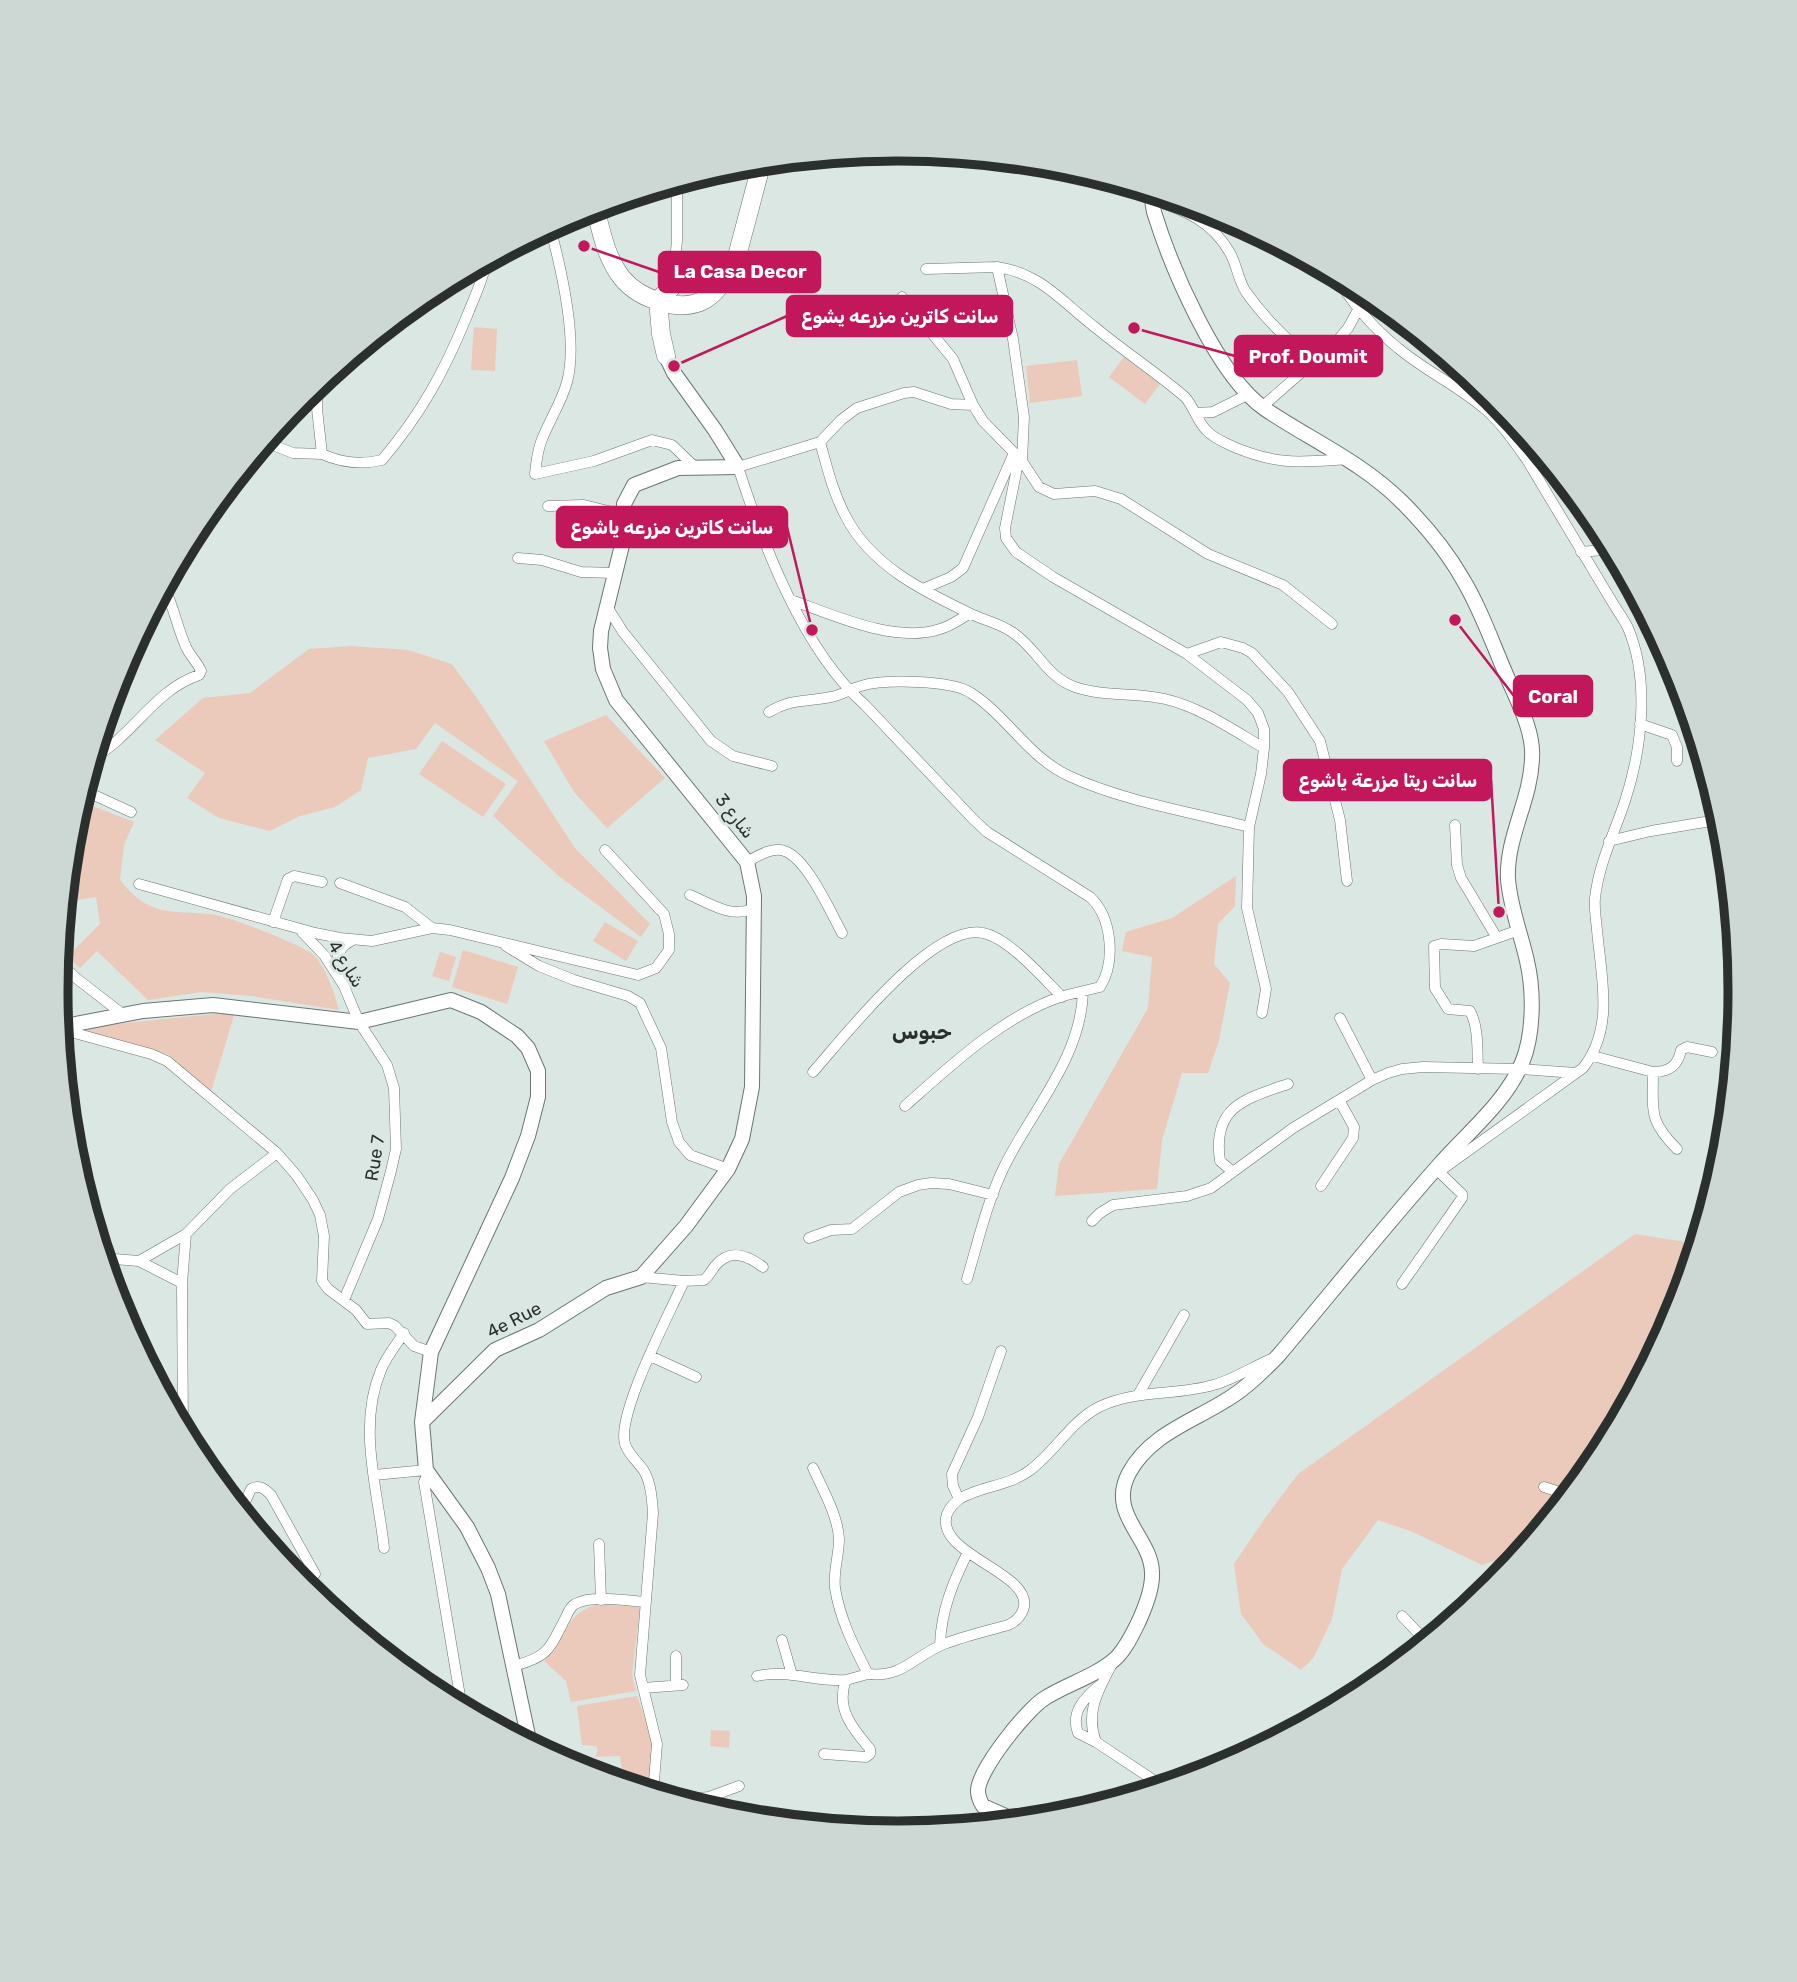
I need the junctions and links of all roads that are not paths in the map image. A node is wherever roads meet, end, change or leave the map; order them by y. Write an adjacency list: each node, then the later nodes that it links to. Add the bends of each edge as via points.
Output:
1 (759, 173): 11 (highway, via 743,240 729,274 707,298 694,303)
2 (677, 191): 11 (street, via 677,241)
3 (1154, 202): 17 (street, via 1161,236 1195,313)
4 (1196, 217): 16 (street, via 1216,233 1243,288 1263,315)
5 (598, 218): 11 (highway, via 620,276 634,289)
6 (552, 237): 29 (street, via 570,360 562,396 538,450 535,474 594,461 652,440 672,445)
7 (997, 267): 8 (street); 23 (street, via 1019,271 1047,286 1185,397); 27 (street, via 1024,417)
8 (926, 268)
9 (484, 272): 26 (street, via 431,394 382,460 341,461)
10 (1350, 295): 14 (street)
11 (668, 297): 15 (highway, via 661,334)
12 (902, 297): 19 (street, via 953,359)
13 (1362, 302): 14 (street)
14 (1359, 307): 16 (street, via 1337,341); 22 (street, via 1398,348)
15 (666, 356): 30 (street)
16 (1312, 362): 20 (street)
17 (1249, 394): 20 (street); 23 (street, via 1213,412)
18 (317, 398): 26 (street)
19 (973, 405): 24 (street, via 904,393 857,408); 27 (street)
20 (1262, 407): 28 (street)
21 (1491, 409): 22 (street)
22 (1488, 411): 34 (street, via 1527,460)
23 (1197, 413): 28 (street, via 1205,429 1222,442 1266,459)
24 (820, 442): 30 (street); 37 (street, via 835,493 854,531 880,561)
25 (273, 445): 26 (street, via 293,453)
26 (322, 454)
27 (1018, 457): 37 (street, via 962,568); 42 (street, via 1043,491 1095,491 1121,499 1208,554 1283,585); 43 (street, via 1005,528 1012,548 1053,577)
28 (1348, 459): 68 (street, via 1387,487 1449,555 1465,581 1518,704 1533,752 1528,792 1509,855 1508,878)
29 (695, 467): 30 (street, شارع 3); 32 (street, شارع 3, via 678,468 634,485)
30 (738, 467): 39 (street, via 756,523)
31 (548, 506): 32 (street, via 584,505)
32 (624, 515): 36 (street, شارع 3)
33 (1602, 550): 34 (street)
34 (1581, 552): 46 (street, via 1628,629 1637,660)
35 (518, 558): 36 (street, via 581,572)
36 (614, 573): 40 (street, شارع 3)
37 (925, 588): 41 (street)
38 (169, 596): 48 (street, via 187,650 201,671 169,690)
39 (791, 600): 41 (street, via 899,633 941,629); 44 (street)
40 (606, 605): 50 (street, via 711,741 733,756); 58 (street, شارع 3, via 600,648 610,690)
41 (970, 614): 47 (street, via 1014,633 1062,682 1085,690 1178,703)
42 (1332, 624)
43 (1187, 654): 47 (street, via 1258,713); 59 (street, via 1221,642 1243,648 1288,692 1320,741 1340,821)
44 (850, 691): 45 (street, via 797,700); 55 (street, via 893,683 959,687 1066,774 1113,792); 75 (street, via 986,832 1100,906 1108,930 1108,974 1100,987)
45 (769, 712)
46 (1640, 724): 49 (street, via 1672,735); 56 (street, via 1625,801)
47 (1264, 748): 55 (street)
48 (104, 751)
49 (1677, 761)
50 (772, 766)
51 (92, 794): 52 (street)
52 (131, 812)
53 (1711, 821): 56 (street)
54 (1455, 825): 70 (street, via 1461,878)
55 (1249, 827): 77 (street, via 1247,908 1266,989)
56 (1609, 841): 84 (street, via 1594,902 1605,1001)
57 (605, 850): 72 (street, via 664,914 669,950 656,968 638,975)
58 (747, 862): 64 (street, شارع 3); 69 (street, via 771,851 787,851 802,865)
59 (1347, 881)
60 (322, 882): 65 (street, via 294,876 288,879)
61 (340, 883): 66 (street, via 405,907)
62 (139, 884): 65 (street)
63 (690, 895): 64 (street, via 741,914)
64 (753, 909): 96 (street, شارع 3, via 752,1087 742,1139)
65 (273, 922): 67 (street)
66 (432, 928): 71 (street, via 372,941); 72 (street)
67 (299, 929): 71 (street); 74 (street, شارع 4)
68 (1519, 930): 70 (street); 86 (street, via 1528,966 1531,1014)
69 (842, 933)
70 (1497, 938): 85 (street, via 1474,946 1437,944 1434,949 1439,995 1448,1009 1472,1015)
71 (354, 940): 74 (street, via 337,956)
72 (499, 942): 96 (street, via 539,966 640,1003 661,1048 678,1142 690,1155)
73 (69, 971): 78 (street)
74 (339, 977): 80 (street, شارع 4)
75 (1083, 992): 76 (street); 100 (street, via 1078,1028 1067,1055)
76 (1062, 997): 87 (street, via 996,938 982,932 955,937 913,963); 93 (street, via 989,1036)
77 (1262, 1013)
78 (125, 1016): 80 (street, via 213,1005); 81 (street)
79 (1340, 1018): 90 (street)
80 (359, 1021): 112 (street, Rue 7, via 387,1065 395,1096 396,1149 378,1219); 116 (street, via 436,1002 460,1002 517,1036 538,1071 538,1097 516,1168)
81 (69, 1026)
82 (69, 1031): 95 (street, via 167,1061)
83 (1712, 1052): 88 (street, via 1688,1047 1665,1072)
84 (1593, 1056): 88 (street); 89 (street)
85 (1478, 1069): 86 (street); 90 (street, via 1402,1069)
86 (1519, 1069): 89 (street); 97 (street)
87 (813, 1072)
88 (1653, 1072): 94 (street, via 1658,1129)
89 (1576, 1073): 97 (street)
90 (1372, 1080): 92 (street)
91 (1288, 1084): 98 (street, via 1236,1106 1224,1117 1217,1141 1220,1161)
92 (1339, 1100): 98 (street); 99 (street, via 1354,1127 1353,1138)
93 (905, 1106)
94 (1677, 1149)
95 (277, 1153): 102 (street, via 230,1189); 112 (street, via 320,1215 323,1281)
96 (728, 1169): 107 (street, شارع 3)
97 (1438, 1170): 111 (street, via 1462,1198); 118 (street)
98 (1233, 1172): 101 (street, via 1199,1193 1113,1205)
99 (1321, 1186)
100 (993, 1195): 103 (street, via 949,1184 918,1185 900,1192 852,1229); 108 (street)
101 (1091, 1221)
102 (186, 1234): 105 (street); 110 (street)
103 (808, 1238)
104 (112, 1259): 105 (street)
105 (139, 1261): 110 (street)
106 (763, 1267): 109 (street, via 749,1256 734,1254 725,1257 704,1280)
107 (642, 1277): 109 (street); 122 (street, 4e Rue, via 606,1288 539,1330 495,1350)
108 (967, 1279)
109 (684, 1282): 117 (street)
110 (182, 1283): 121 (street)
111 (1402, 1284)
112 (344, 1300): 114 (street, via 368,1324 389,1323)
113 (1184, 1315): 120 (street)
114 (404, 1333): 116 (street, via 414,1346); 125 (street, via 382,1368 371,1402)
115 (1001, 1351): 128 (street, via 952,1474)
116 (431, 1352): 122 (street)
117 (650, 1356): 119 (street); 135 (street, via 624,1434 625,1447 645,1472 651,1491)
118 (1278, 1356): 120 (street, via 1213,1385); 141 (street, via 1234,1395 1166,1434 1144,1452 1128,1475 1124,1507 1153,1572 1144,1608)
119 (696, 1377)
120 (1138, 1395): 128 (street, via 1099,1407 1080,1420 1027,1472)
121 (183, 1412)
122 (422, 1422): 124 (street)
123 (813, 1468): 143 (street, via 837,1527 834,1576 845,1625)
124 (427, 1472): 125 (street); 142 (street, via 467,1527 488,1568 505,1616); 149 (street, via 424,1482)
125 (374, 1475): 131 (street)
126 (1544, 1487): 127 (street)
127 (1560, 1492)
128 (959, 1499): 132 (street, via 945,1524)
129 (245, 1502): 133 (street, via 251,1489 263,1488 271,1494)
130 (599, 1544): 134 (street)
131 (384, 1548)
132 (968, 1552): 139 (street, via 948,1599); 139 (street, via 1018,1588 1024,1606 1009,1625)
133 (315, 1574)
134 (601, 1600): 135 (street); 142 (street, via 575,1604 549,1649 537,1659)
135 (646, 1602): 148 (street)
136 (1402, 1616): 137 (street)
137 (1421, 1636)
138 (782, 1640): 144 (street)
139 (940, 1645): 143 (street, via 895,1673)
140 (676, 1656): 148 (street, via 680,1684)
141 (1115, 1659): 147 (street); 159 (street, via 1026,1713 984,1772 978,1791 983,1806)
142 (514, 1666): 150 (street)
143 (868, 1674): 146 (street)
144 (792, 1675): 145 (street); 146 (street)
145 (757, 1676)
146 (846, 1680): 152 (street, via 842,1705 870,1754)
147 (1100, 1685): 151 (street, via 1091,1714); 151 (street, via 1083,1700 1075,1723 1078,1733)
148 (643, 1688): 154 (street, via 657,1744)
149 (460, 1695)
150 (528, 1734)
151 (1096, 1742): 153 (street)
152 (824, 1754)
153 (1154, 1780)
154 (654, 1784)
155 (739, 1787): 157 (street)
156 (704, 1797): 157 (street)
157 (709, 1797): 158 (street)
158 (711, 1799)
159 (1002, 1814)

